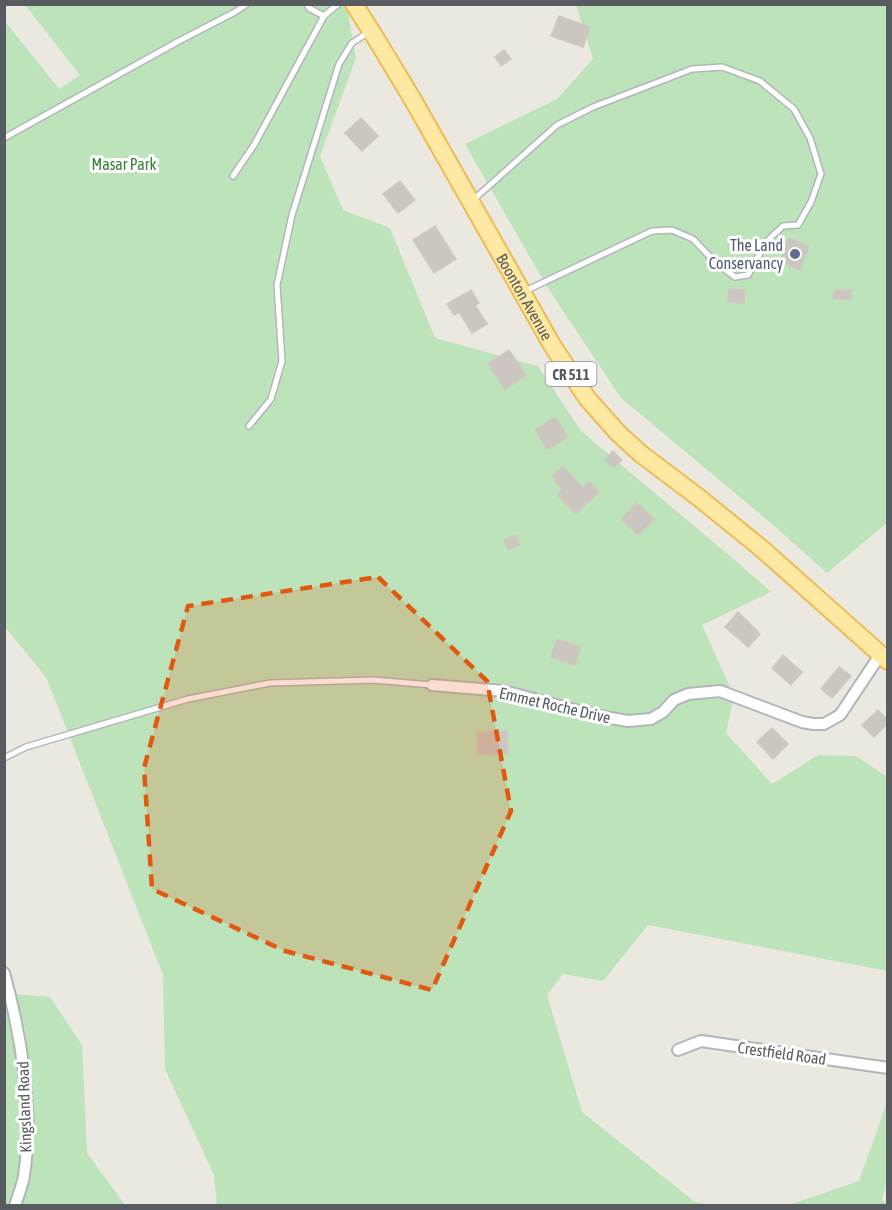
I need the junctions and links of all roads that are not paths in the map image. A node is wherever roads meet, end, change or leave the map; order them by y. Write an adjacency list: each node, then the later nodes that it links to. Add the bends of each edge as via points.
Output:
1 (247, 4): 7 (lane)
2 (307, 4): 5 (lane)
3 (338, 4): 5 (lane)
4 (354, 4): 6 (main road, Boonton Avenue / CR 511)
5 (324, 16): 8 (lane)
6 (370, 31): 9 (main road, Boonton Avenue / CR 511); 11 (lane, via 352,43 339,64 292,215 277,285 282,361 271,399)
7 (4, 138)
8 (233, 176)
9 (470, 202): 10 (main road, Boonton Avenue / CR 511); 10 (lane, via 557,125 692,69 722,67 760,81 794,109 810,138 821,174 798,225 783,226 766,242 748,275 735,277 693,238 672,230 652,231)
10 (522, 293): 12 (main road, Boonton Avenue / CR 511, via 587,398 618,433 761,548)
11 (249, 426)
12 (884, 658): 13 (street, Emmet Roche Drive, via 840,715 824,724 802,722 720,691 688,693 651,719 628,721 504,691)
13 (432, 685): 14 (lane, via 373,680 270,683 188,699 26,747)
14 (4, 758)
15 (4, 973): 18 (street, Kingsland Road, via 23,1062 27,1110 24,1176)
16 (678, 1050): 17 (street, Crestfield Road, via 701,1041)
17 (888, 1068)
18 (15, 1206)

